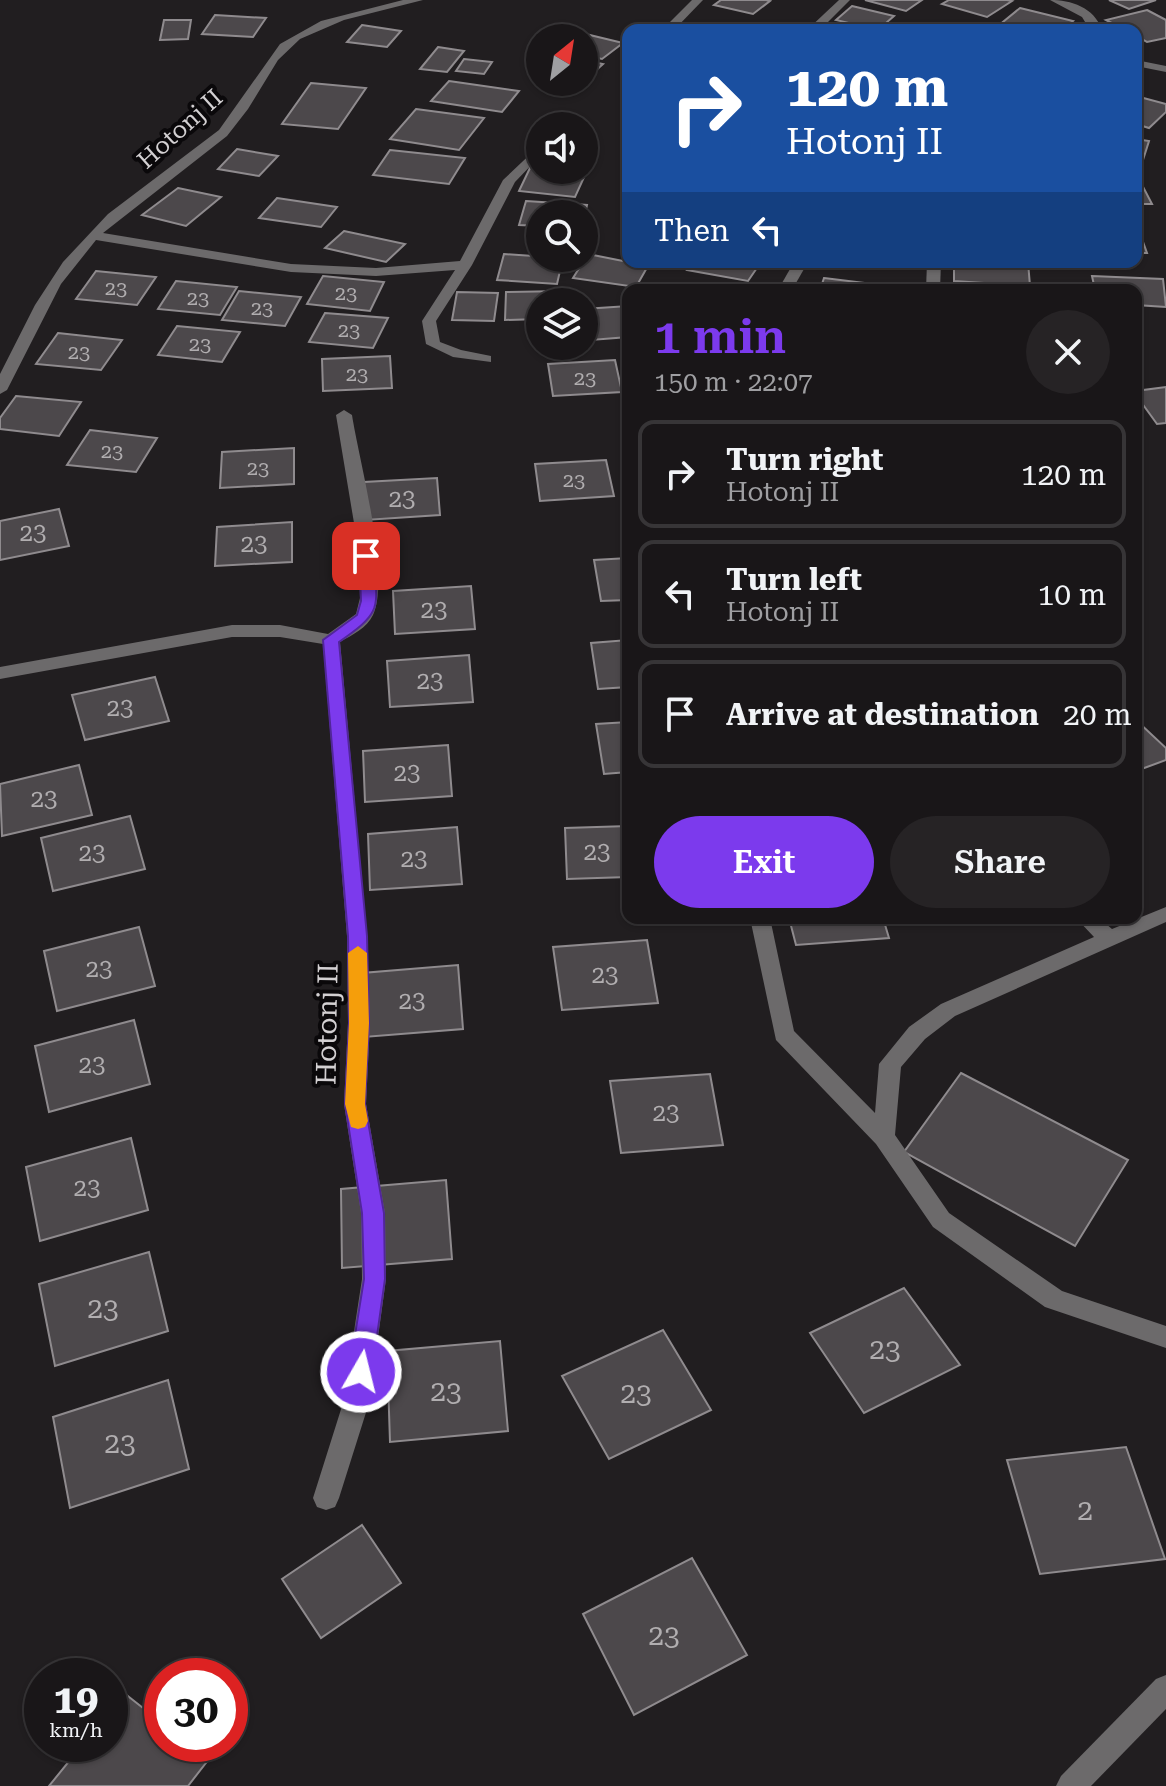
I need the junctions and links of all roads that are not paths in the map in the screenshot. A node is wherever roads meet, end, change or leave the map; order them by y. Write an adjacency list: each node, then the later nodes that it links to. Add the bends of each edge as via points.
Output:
1 (418, 0): 11 (street, Hotonj II, via 349,16 294,38 279,50 225,132)
2 (698, 0): 5 (street)
3 (845, 0): 6 (street)
4 (1055, 0): 7 (street)
5 (674, 24)
6 (819, 24)
7 (1096, 24)
8 (1142, 64): 9 (street)
9 (1166, 69)
10 (526, 163): 12 (street, via 509,180)
11 (93, 235): 12 (street, via 291,268 376,272); 14 (street, Hotonj II, via 32,324)
12 (465, 265): 13 (street, via 429,321 433,344)
13 (486, 359)
14 (0, 390)
15 (344, 415): 16 (street, via 369,601 364,618)
16 (331, 640): 17 (street, via 280,631 232,631); 24 (street, Hotonj II, via 357,936 355,1104 373,1213 374,1279 356,1403)
17 (0, 673)
18 (1166, 914): 21 (street)
19 (761, 924): 22 (street, via 784,1034)
20 (1093, 924): 21 (street)
21 (1111, 940): 22 (street, via 948,1010 917,1033 890,1064)
22 (884, 1137): 23 (street, via 941,1220 1054,1299)
23 (1166, 1337)
24 (326, 1498)
25 (1166, 1689): 26 (street)
26 (1071, 1786)

